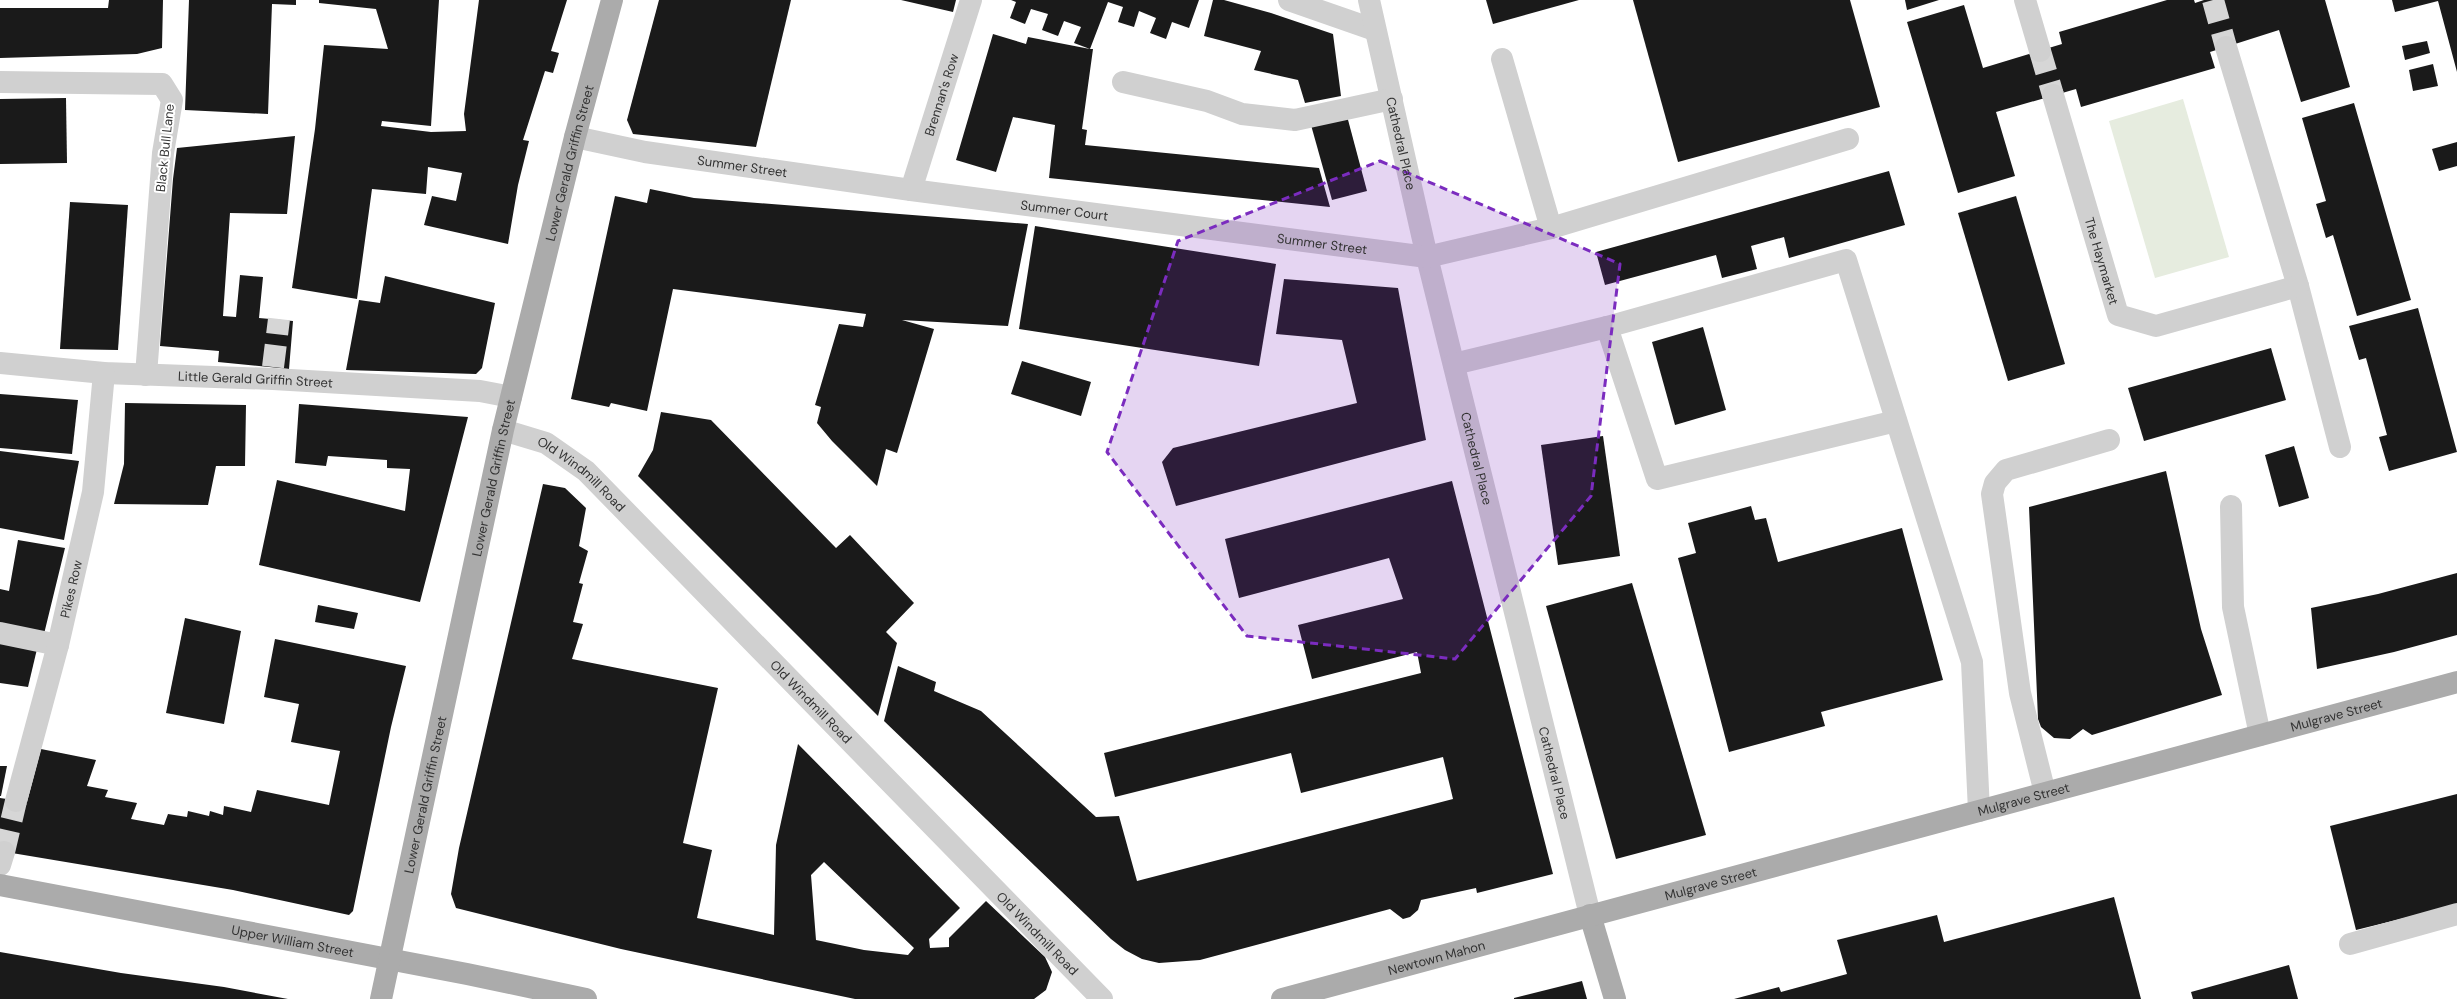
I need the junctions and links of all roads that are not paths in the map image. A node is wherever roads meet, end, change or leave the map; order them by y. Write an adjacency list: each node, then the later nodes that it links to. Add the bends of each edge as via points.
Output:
1 (612, 0): 14 (main road, Lower Gerald Griffin Street)
2 (971, 0): 16 (street, Brennan's Row)
3 (1289, 0): 6 (street)
4 (1369, 0): 6 (street, Cathedral Place)
5 (2025, 0): 8 (street)
6 (1376, 30): 13 (street, Cathedral Place)
7 (2226, 47): 20 (street)
8 (2040, 51)
9 (1502, 59): 17 (street)
10 (0, 82): 25 (street, Black Bull Lane, via 162,84 172,100 163,153)
11 (1123, 82): 13 (street, via 1207,102 1242,114 1295,120)
12 (2053, 95): 20 (street, The Haymarket, via 2118,315 2156,326)
13 (1392, 99): 19 (street, Cathedral Place)
14 (575, 137): 16 (street, Summer Street, via 645,152); 26 (main road, Lower Gerald Griffin Street)
15 (1848, 139): 17 (street, Summer Street)
16 (911, 190): 18 (street, Summer Court)
17 (1551, 228): 19 (street, Summer Street)
18 (1218, 230): 19 (street, Summer Street)
19 (1427, 256): 23 (street, Cathedral Place)
20 (2298, 286): 30 (street)
21 (1607, 327): 23 (street); 27 (street, via 1657,479); 27 (street, via 1846,260)
22 (0, 363): 24 (street, Little Gerald Griffin Street)
23 (1454, 364): 41 (street, Cathedral Place)
24 (104, 374): 25 (street, Little Gerald Griffin Street); 33 (street, Pikes Row, via 93,492)
25 (146, 375): 26 (street, Little Gerald Griffin Street, via 273,373 480,391)
26 (511, 397): 28 (main road, Lower Gerald Griffin Street)
27 (1896, 421): 38 (street, via 1972,662)
28 (503, 430): 43 (main road, Lower Gerald Griffin Street); 46 (street, Old Windmill Road, via 546,443 586,471)
29 (2109, 440): 36 (street, via 2006,470 1995,483 1992,494 2020,693)
30 (2340, 447)
31 (2231, 506): 35 (street, via 2233,607)
32 (0, 633): 33 (street)
33 (58, 646): 37 (street, Pikes Row)
34 (2457, 682): 35 (main road, Mulgrave Street)
35 (2260, 735): 36 (main road, Mulgrave Street)
36 (2045, 793): 38 (main road, Mulgrave Street)
37 (16, 801)
38 (1978, 811): 41 (main road, Mulgrave Street)
39 (0, 886): 43 (main road, Upper William Street)
40 (2457, 914): 42 (street)
41 (1590, 915): 47 (main road, Newtown Mahon); 48 (main road)
42 (2350, 944)
43 (390, 959): 44 (main road, Lower Gerald Griffin Street); 45 (main road, Upper William Street)
44 (381, 999)
45 (586, 999)
46 (1102, 999)
47 (1282, 999)
48 (1615, 999)

